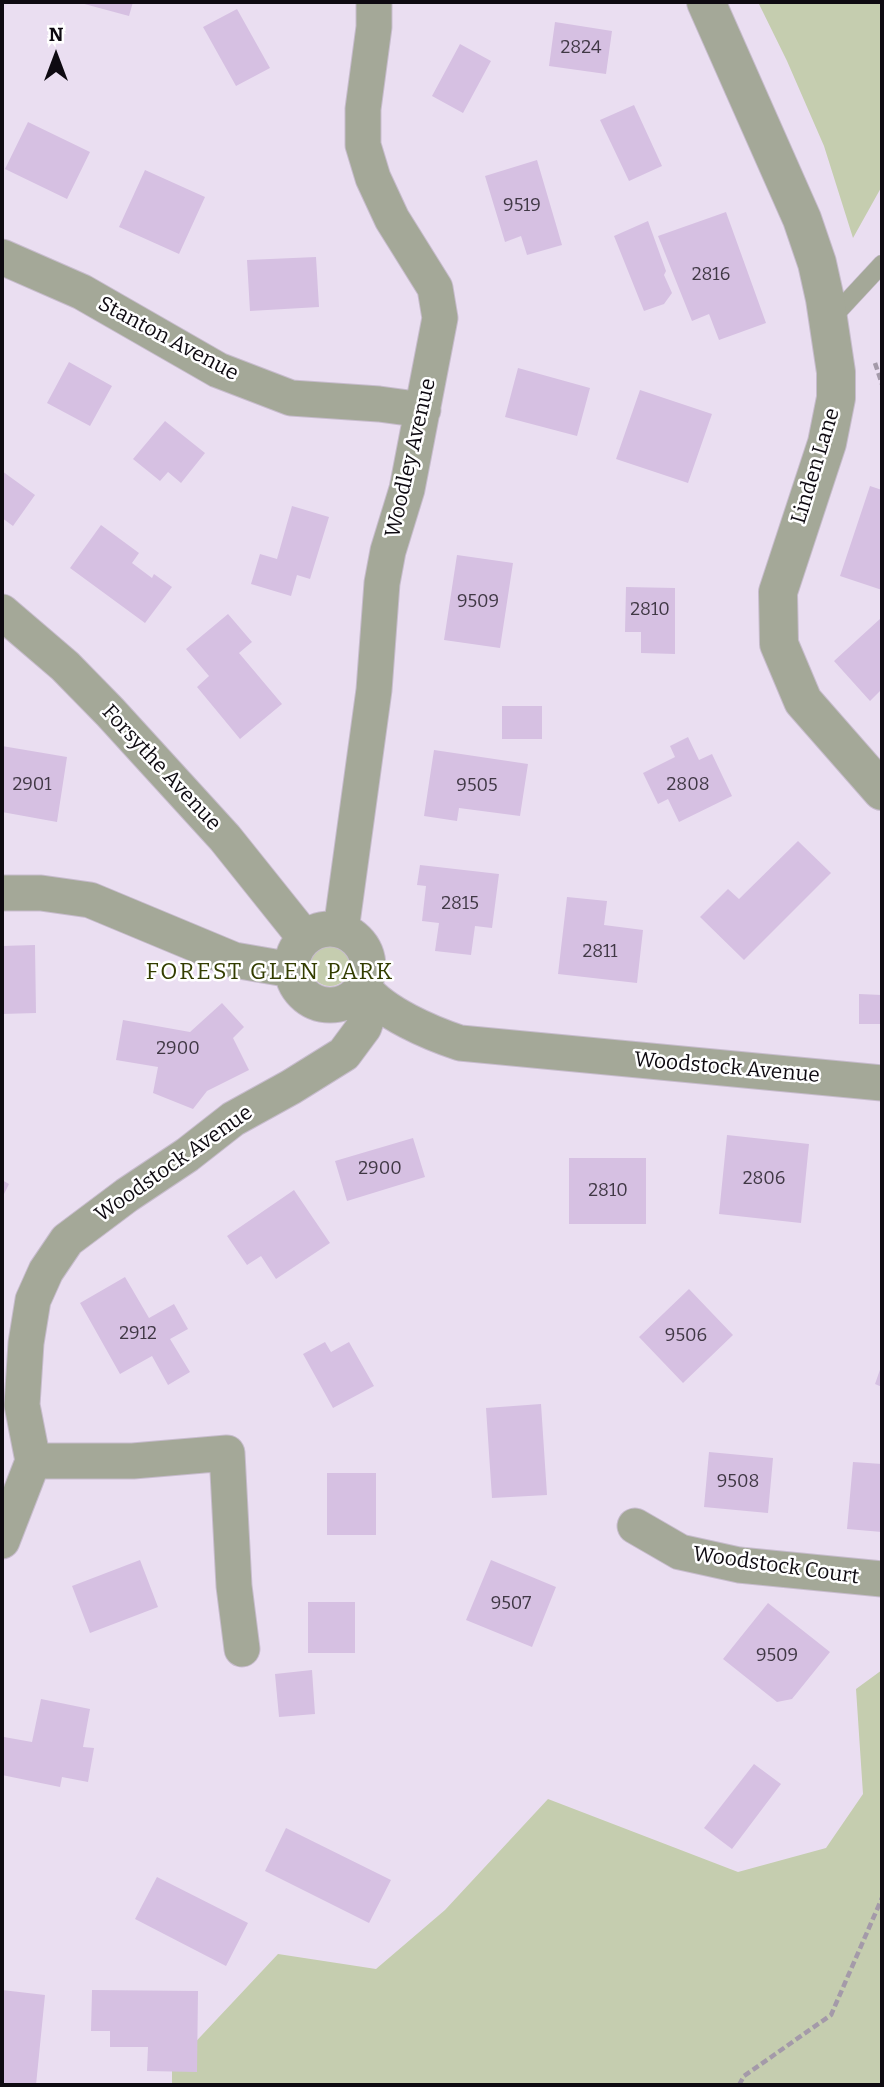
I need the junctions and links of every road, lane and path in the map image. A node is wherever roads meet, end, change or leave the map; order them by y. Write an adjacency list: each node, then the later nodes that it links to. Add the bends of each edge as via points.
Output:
1 (374, 2): 10 (street, Woodley Avenue, via 363,145 392,219 435,288 440,318)
2 (679, 2): 4 (street)
3 (706, 2): 4 (street, Linden Lane)
4 (722, 40): 7 (street, Linden Lane, via 802,219)
5 (2, 257): 10 (street, Stanton Avenue, via 82,292 218,370 291,398)
6 (876, 271): 7 (lane)
7 (829, 322): 12 (street, Linden Lane, via 835,406 778,592 779,644 803,701)
8 (873, 359): 9 (path)
9 (882, 384)
10 (424, 410): 14 (street, Woodley Avenue, via 388,551)
11 (2, 612): 15 (street, Forsythe Avenue, via 110,712 225,838)
12 (882, 791)
13 (2, 893): 16 (street, via 90,900 234,960)
14 (341, 930): 15 (street, via 317,931); 17 (street, via 366,953)
15 (305, 938): 16 (street, via 294,954)
16 (292, 970): 17 (street, via 298,989 318,1004 343,1004)
17 (368, 994): 18 (street, Woodstock Avenue, via 439,1036 460,1043); 19 (street, Woodstock Avenue, via 364,1027 344,1054 233,1119 66,1240 33,1300)
18 (882, 1083)
19 (21, 1437): 21 (street, Woodstock Avenue); 23 (street, via 133,1461 227,1453)
20 (635, 1526): 22 (street, Woodstock Court, via 680,1552 739,1565)
21 (2, 1541)
22 (882, 1579)
23 (242, 1649)
24 (882, 1898): 25 (path, via 831,2015 744,2076)
25 (739, 2085)

